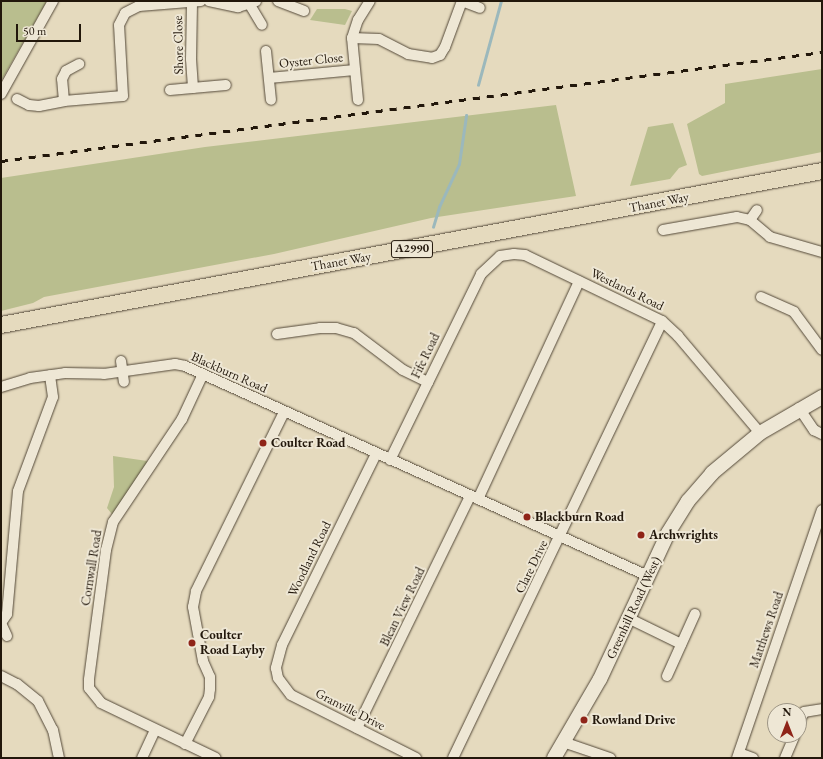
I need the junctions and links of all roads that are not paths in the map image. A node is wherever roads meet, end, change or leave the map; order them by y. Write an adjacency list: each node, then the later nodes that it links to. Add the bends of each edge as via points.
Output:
1 (53, 1): 20 (street)
2 (209, 1): 8 (street, via 238,7)
3 (278, 1): 10 (street)
4 (370, 1): 12 (street, via 358,20)
5 (462, 1): 9 (street); 12 (street, via 445,47 440,55 432,58 408,54 379,39)
6 (180, 2): 7 (street); 21 (street, via 139,6 120,19 123,96)
7 (196, 2): 18 (street, Shore Close, via 191,58)
8 (253, 3): 11 (street)
9 (480, 8)
10 (304, 12)
11 (262, 25)
12 (352, 38): 15 (street)
13 (266, 52): 16 (street, Oyster Close)
14 (79, 64): 21 (street, via 66,70 62,79)
15 (355, 70): 16 (street, Oyster Close); 23 (street)
16 (269, 78): 22 (street, Oyster Close)
17 (226, 85): 18 (street, Shore Close)
18 (193, 88): 19 (street, Shore Close)
19 (170, 90)
20 (1, 94)
21 (64, 100): 24 (street, via 39,106)
22 (271, 100)
23 (358, 100)
24 (20, 103)
25 (822, 170): 34 (main road, Thanet Way / A2990)
26 (757, 210): 27 (street)
27 (750, 220): 28 (street, via 737,217); 29 (street, via 770,237)
28 (662, 229)
29 (822, 252)
30 (489, 265): 31 (street, Westlands Road, via 500,256 525,255); 42 (street, Fife Road, via 481,274)
31 (579, 281): 33 (street, Westlands Road); 51 (street, Blean View Road)
32 (761, 297): 36 (street, via 776,300 794,312)
33 (662, 321): 47 (street, Westlands Road, via 678,336); 53 (street, Clare Drive)
34 (1, 325)
35 (283, 336): 42 (street, via 336,328 354,333 403,370)
36 (822, 350)
37 (121, 361): 38 (street)
38 (122, 372): 39 (street, Blackburn Road, via 175,364); 40 (street, Blackburn Road); 41 (street)
39 (203, 374): 46 (street, Blackburn Road); 65 (street, Cornwall Road, via 182,418 112,522 91,658 89,684 96,698 114,711)
40 (50, 376): 43 (street, Blackburn Road); 57 (street, via 53,397 18,491 7,614 1,623)
41 (124, 382)
42 (428, 382): 50 (street, Fife Road)
43 (1, 387)
44 (822, 398): 45 (street, Greenhill Road (West))
45 (799, 408): 47 (street, Greenhill Road (West)); 48 (street, via 814,430)
46 (284, 412): 49 (street, Blackburn Road); 68 (street, via 196,591 193,607 203,661 210,677 210,689 209,697)
47 (760, 433): 54 (street, Greenhill Road (West), via 712,473 688,501 668,533)
48 (822, 434)
49 (376, 454): 50 (street, Blackburn Road); 61 (street, Woodland Road, via 282,645 277,660)
50 (390, 460): 51 (street, Blackburn Road)
51 (474, 498): 53 (street, Blackburn Road); 64 (street, Blean View Road)
52 (822, 510): 69 (street, Matthews Road)
53 (560, 537): 54 (street, Blackburn Road); 74 (street, Clare Drive)
54 (648, 576): 56 (street, Greenhill Road (West))
55 (695, 614): 58 (street)
56 (630, 619): 58 (street); 66 (street, Greenhill Road (West), via 600,679)
57 (7, 636)
58 (681, 644): 60 (street)
59 (1, 676): 70 (street, via 38,701 52,730)
60 (668, 676)
61 (278, 678): 64 (street, Granville Drive, via 290,695)
62 (822, 710): 63 (street)
63 (807, 712)
64 (357, 728): 73 (street, Granville Drive)
65 (155, 730): 68 (street, Cornwall Road); 71 (street)
66 (562, 742): 75 (street, Greenhill Road (West)); 76 (street)
67 (792, 743): 78 (street)
68 (185, 744): 72 (street, Cornwall Road)
69 (738, 755): 77 (street)
70 (59, 758)
71 (142, 758)
72 (216, 758)
73 (416, 758)
74 (454, 758)
75 (554, 758)
76 (610, 758)
77 (753, 758)
78 (785, 758)

